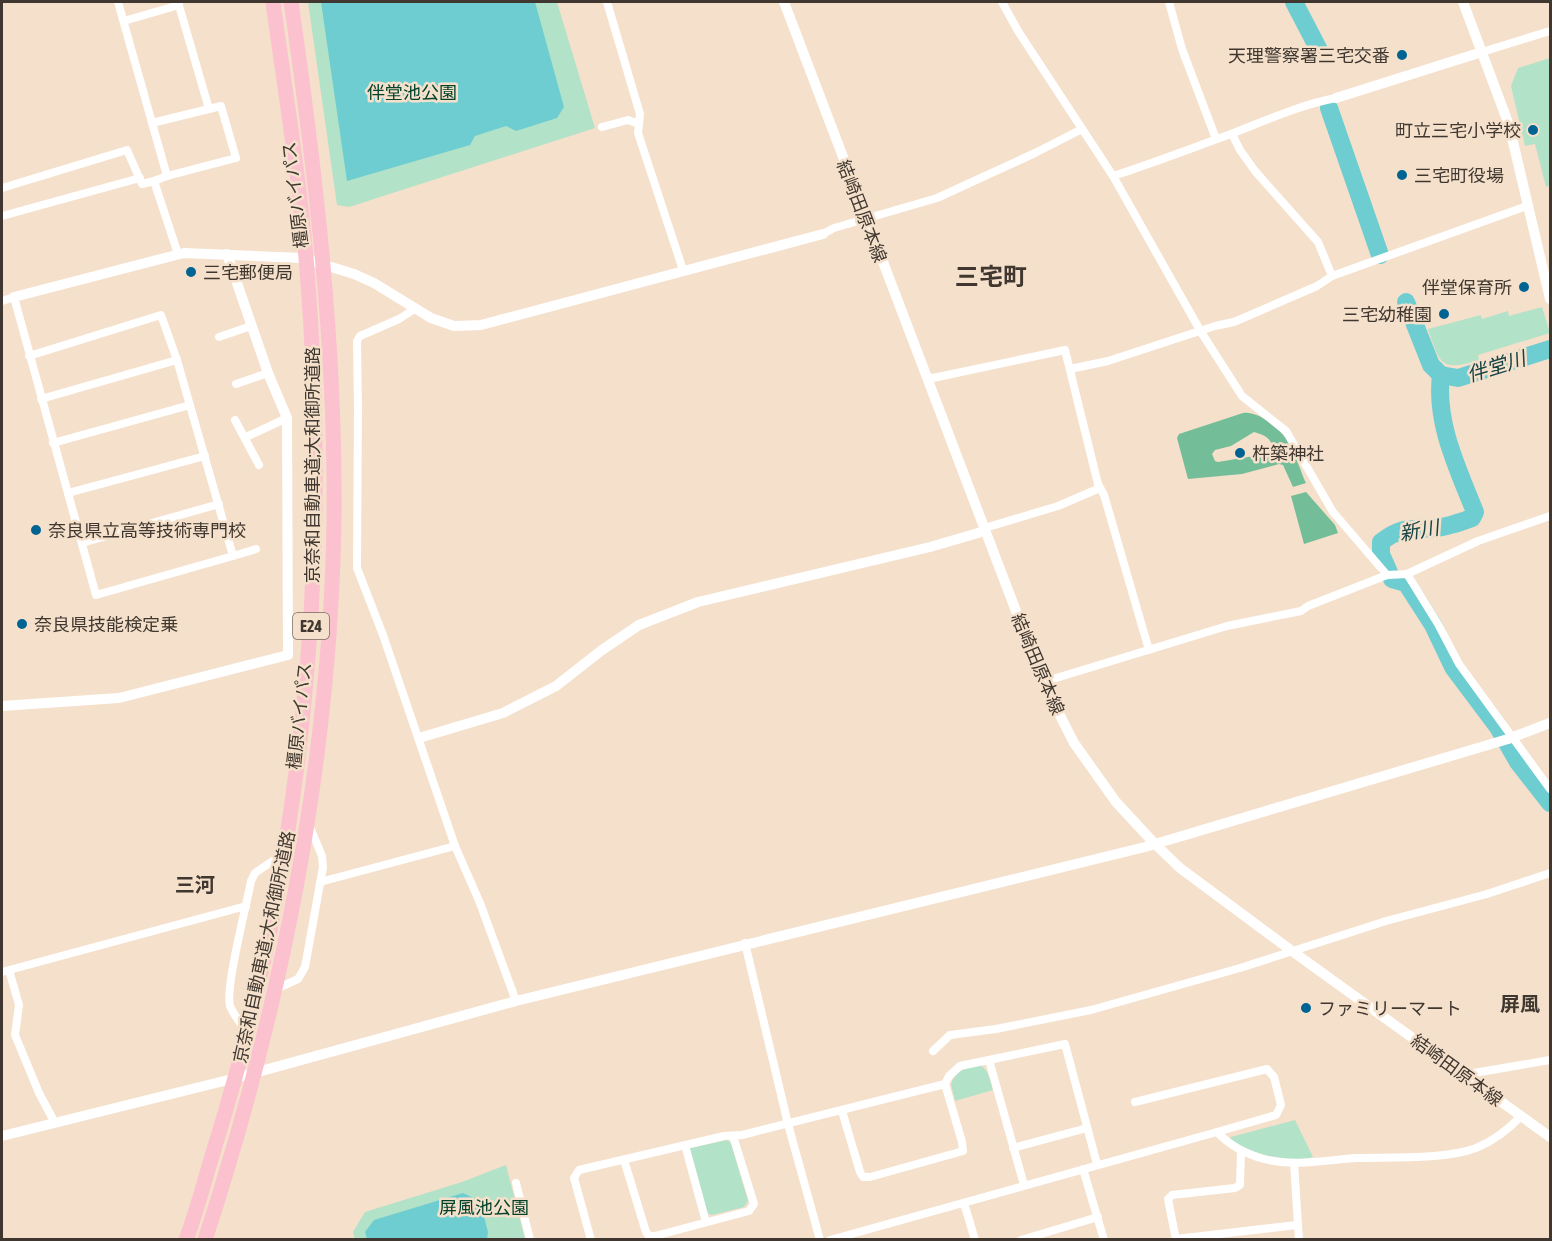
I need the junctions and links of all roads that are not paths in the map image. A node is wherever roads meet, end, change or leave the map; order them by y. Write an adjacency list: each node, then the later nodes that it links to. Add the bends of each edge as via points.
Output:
1 (118, 2): 10 (street)
2 (271, 2): 32 (highway, 橿原バイパス); 118 (highway, 京奈和自動車道;大和御所道路 / E24, via 307,267 311,325 316,520 310,653 288,839 270,936 238,1069)
3 (289, 2): 33 (highway, 橿原バイパス, via 312,146); 119 (highway, 京奈和自動車道;大和御所道路 / E24, via 321,266 330,419 324,655 313,765 282,939 252,1070)
4 (606, 2): 16 (street, via 637,102)
5 (784, 2): 28 (street, 結崎田原本線)
6 (1002, 2): 18 (street)
7 (1168, 2): 20 (street)
8 (1463, 2): 12 (street)
9 (178, 3): 10 (street); 14 (street)
10 (124, 21): 15 (street)
11 (1551, 31): 12 (street)
12 (1482, 52): 13 (street); 26 (street, via 1509,125)
13 (1336, 98): 19 (street)
14 (209, 109): 15 (street); 21 (street, via 221,106 236,158)
15 (152, 123): 21 (street)
16 (639, 124): 17 (street, via 628,120); 34 (street, via 638,133)
17 (602, 127)
18 (1082, 129): 22 (street); 28 (street, via 937,198)
19 (1232, 134): 20 (street); 35 (street, via 1256,171 1318,242)
20 (1216, 139): 22 (street)
21 (167, 176): 24 (street)
22 (1113, 176): 41 (street)
23 (140, 178): 24 (street, via 142,184); 25 (street, via 127,150); 27 (street)
24 (154, 181): 30 (street)
25 (2, 188)
26 (1527, 206): 35 (street); 37 (street)
27 (2, 216)
28 (865, 219): 29 (street); 47 (street, 結崎田原本線)
29 (823, 234): 34 (street)
30 (178, 254): 31 (street); 36 (street)
31 (227, 254): 32 (street); 40 (street)
32 (302, 258): 33 (street); 77 (highway, 橿原バイパス, via 312,518 304,664)
33 (324, 265): 39 (street, via 374,283); 74 (highway, 橿原バイパス, via 333,420 334,524 327,655)
34 (682, 270): 39 (street, via 481,325 454,326)
35 (1332, 276): 41 (street, via 1234,322)
36 (14, 297): 38 (street); 43 (street)
37 (1551, 298)
38 (2, 301)
39 (416, 308): 71 (street, via 357,341 357,568)
40 (251, 326): 42 (street); 46 (street)
41 (1201, 332): 45 (street); 66 (street, via 1242,396 1286,431 1333,512)
42 (219, 337)
43 (29, 356): 44 (street, via 161,315); 49 (street)
44 (177, 360): 49 (street); 50 (street)
45 (1070, 369): 47 (street, via 1065,350); 57 (street)
46 (268, 374): 48 (street); 51 (street)
47 (927, 377): 61 (street, 結崎田原本線)
48 (236, 384)
49 (40, 399): 54 (street)
50 (190, 405): 54 (street); 55 (street)
51 (287, 418): 53 (street); 69 (street, via 288,655 119,698)
52 (236, 420): 53 (street)
53 (246, 438): 56 (street)
54 (53, 443): 58 (street)
55 (204, 456): 58 (street); 59 (street)
56 (259, 465)
57 (1100, 488): 61 (street); 67 (street)
58 (68, 493): 62 (street)
59 (219, 504): 62 (street); 64 (street)
60 (1551, 516): 65 (street, via 1478,541)
61 (985, 531): 68 (street, 結崎田原本線); 71 (street, via 698,602 632,629 556,686 503,713)
62 (82, 543): 64 (street, via 96,595)
63 (256, 549): 64 (street)
64 (233, 556)
65 (1407, 574): 66 (street); 72 (street)
66 (1387, 575): 67 (street, via 1301,611 1227,626)
67 (1149, 650): 68 (street)
68 (1043, 682): 75 (street, 結崎田原本線, via 1074,743 1116,802)
69 (2, 706)
70 (1551, 723): 72 (street)
71 (419, 738): 76 (street)
72 (1507, 739): 73 (street); 75 (street)
73 (1551, 789)
74 (308, 823): 79 (street, via 322,856); 84 (highway, 橿原バイパス)
75 (1154, 843): 81 (street); 82 (street, 結崎田原本線, via 1180,868)
76 (455, 846): 79 (street); 85 (street)
77 (280, 856): 80 (street, via 255,873); 86 (highway, 橿原バイパス)
78 (1551, 873): 82 (street)
79 (320, 882): 84 (street, via 305,967 298,979)
80 (246, 906): 83 (street); 86 (street, via 229,1001)
81 (745, 943): 85 (street); 98 (street)
82 (1292, 951): 87 (street, via 1090,1010 950,1035); 91 (street, 結崎田原本線)
83 (5, 971): 97 (street, via 19,1005 15,1035)
84 (276, 989): 90 (highway, 橿原バイパス)
85 (516, 1001): 90 (street)
86 (245, 1029): 92 (highway, 橿原バイパス)
87 (933, 1051)
88 (988, 1060): 93 (street, via 960,1066); 99 (street, via 1065,1044); 105 (street)
89 (1551, 1060): 91 (street)
90 (254, 1074): 92 (street); 119 (highway, 橿原バイパス)
91 (1467, 1077): 96 (street, 結崎田原本線)
92 (232, 1080): 97 (street); 118 (highway, 橿原バイパス)
93 (945, 1084): 95 (street); 95 (street, via 963,1151 870,1177 863,1177 860,1172)
94 (1135, 1102): 100 (street, via 1267,1069 1274,1077 1281,1105 1276,1115)
95 (842, 1111): 98 (street)
96 (1521, 1116): 103 (street, 結崎田原本線); 108 (street, via 1476,1148 1449,1154)
97 (55, 1123): 101 (street)
98 (788, 1124): 102 (street); 122 (street)
99 (1087, 1128): 105 (street); 109 (street)
100 (1217, 1132): 106 (street); 109 (street)
101 (2, 1136)
102 (733, 1136): 104 (street); 115 (street, via 754,1204 749,1211)
103 (1551, 1137)
104 (685, 1145): 107 (street); 115 (street)
105 (1013, 1148): 112 (street)
106 (1241, 1151): 108 (street, via 1266,1160); 127 (street, via 1240,1185 1168,1198)
107 (624, 1160): 115 (street, via 650,1236); 121 (street, via 579,1170 574,1178)
108 (1294, 1163): 116 (street)
109 (1097, 1164): 110 (street)
110 (1083, 1169): 112 (street); 114 (street)
111 (516, 1184): 120 (street)
112 (1024, 1185): 113 (street)
113 (964, 1203): 123 (street); 124 (street)
114 (1098, 1217): 117 (street); 126 (street)
115 (706, 1222)
116 (1297, 1225): 127 (street); 128 (street)
117 (1041, 1237): 125 (street)
118 (185, 1239)
119 (204, 1239)
120 (530, 1239)
121 (591, 1239)
122 (820, 1239)
123 (830, 1239)
124 (975, 1239)
125 (1021, 1239)
126 (1104, 1239)
127 (1176, 1239)
128 (1299, 1239)

